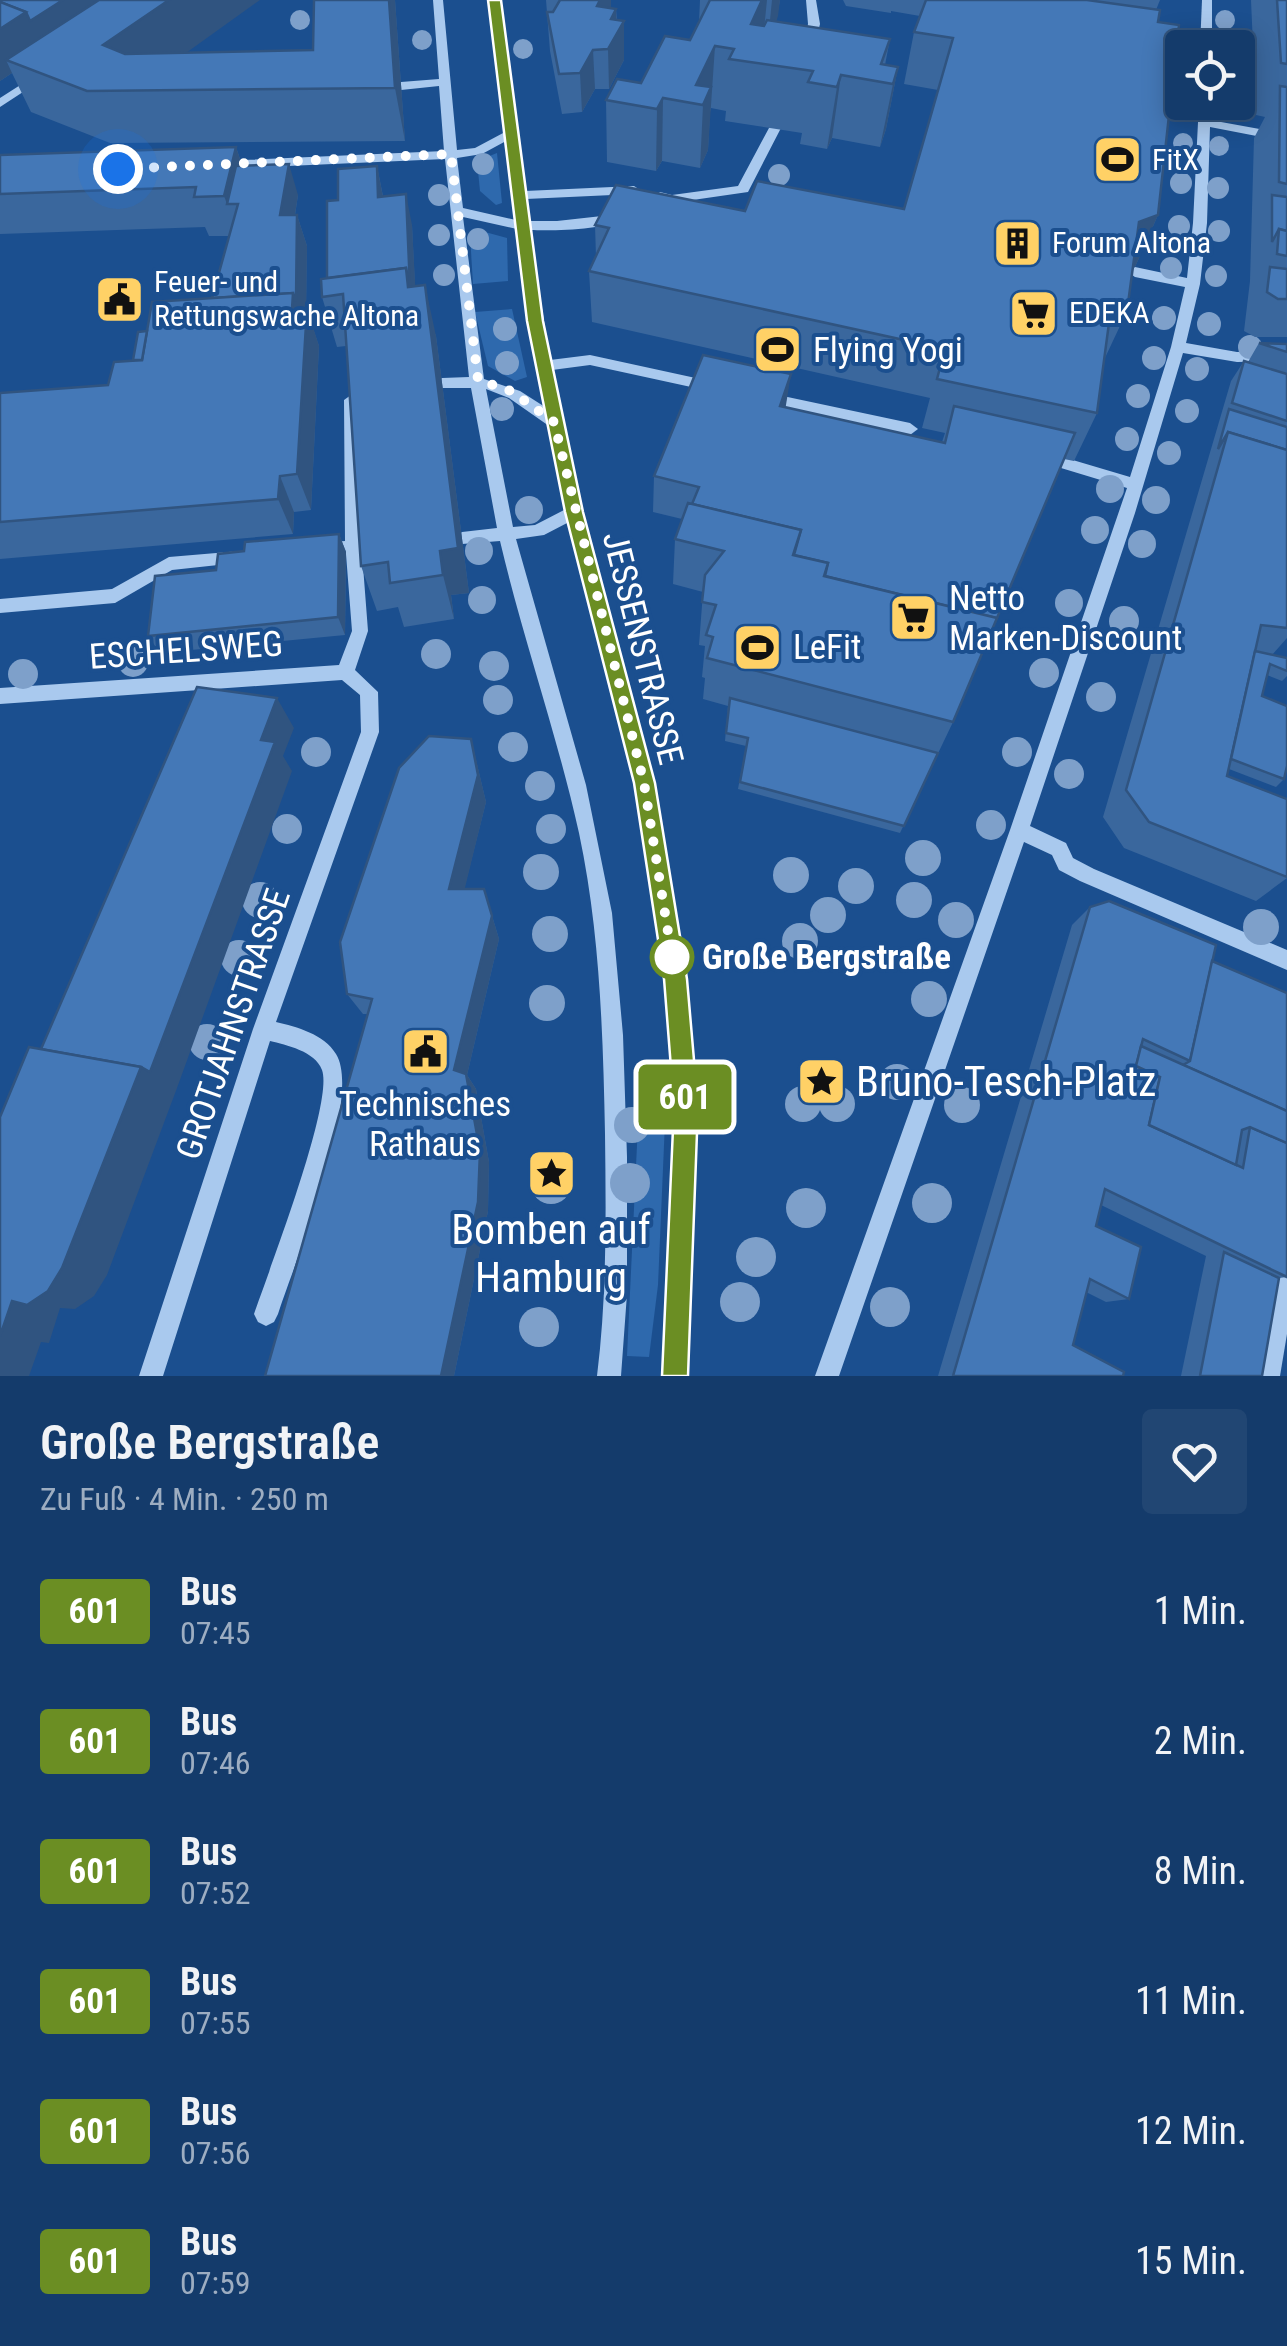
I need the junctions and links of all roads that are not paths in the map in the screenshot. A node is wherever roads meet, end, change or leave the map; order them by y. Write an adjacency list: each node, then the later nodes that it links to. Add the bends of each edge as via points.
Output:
1 (438, 0): 8 (street)
2 (494, 0): 14 (street, JESSENSTRASSE)
3 (811, 0): 6 (street, via 814,24)
4 (1207, 0): 5 (street)
5 (1206, 30)
6 (806, 54)
7 (47, 72): 10 (street)
8 (444, 82): 9 (street); 16 (street)
9 (401, 86)
10 (0, 104)
11 (1203, 120): 23 (street)
12 (1223, 120): 15 (street)
13 (775, 128): 19 (street, via 742,189)
14 (512, 132): 16 (street, via 478,150); 18 (street, JESSENSTRASSE)
15 (1287, 138)
16 (451, 154): 17 (street); 20 (street)
17 (213, 166)
18 (520, 194): 19 (street, via 628,189); 21 (street, JESSENSTRASSE)
19 (672, 199): 21 (street, via 638,214)
20 (458, 211): 21 (street); 27 (street)
21 (524, 228): 26 (street, JESSENSTRASSE)
22 (1135, 272): 23 (street)
23 (1193, 284): 24 (street)
24 (1178, 347): 25 (street); 35 (street)
25 (1287, 356)
26 (544, 366): 29 (street, via 590,360); 32 (street, JESSENSTRASSE)
27 (478, 380): 28 (street); 32 (street, via 511,391); 37 (street)
28 (442, 384)
29 (722, 388)
30 (741, 392): 33 (street)
31 (356, 393): 39 (street)
32 (554, 422): 36 (street, JESSENSTRASSE)
33 (910, 429)
34 (1066, 464): 35 (street)
35 (1136, 484): 46 (street)
36 (574, 512): 37 (street, via 550,527); 53 (street, JESSENSTRASSE, via 644,783 675,979 686,1106)
37 (507, 536): 38 (street); 52 (street, via 588,835 603,937 614,1044 617,1236)
38 (462, 538)
39 (353, 546): 40 (street); 41 (street); 44 (street, via 360,631)
40 (373, 546)
41 (298, 552)
42 (261, 555): 43 (street, via 169,564 114,596)
43 (0, 606)
44 (345, 672): 45 (street, ESCHELSWEG); 48 (street, GROTJAHNSTRASSE, via 369,692 370,732)
45 (0, 696)
46 (1020, 830): 47 (street, via 1059,848 1066,864 1087,875); 54 (street)
47 (1287, 960)
48 (263, 1029): 50 (street, via 299,1039 333,1069 333,1106); 51 (street, GROTJAHNSTRASSE)
49 (1287, 1266): 55 (street)
50 (266, 1314)
51 (151, 1376)
52 (609, 1376)
53 (675, 1376)
54 (827, 1376)
55 (1268, 1376)

